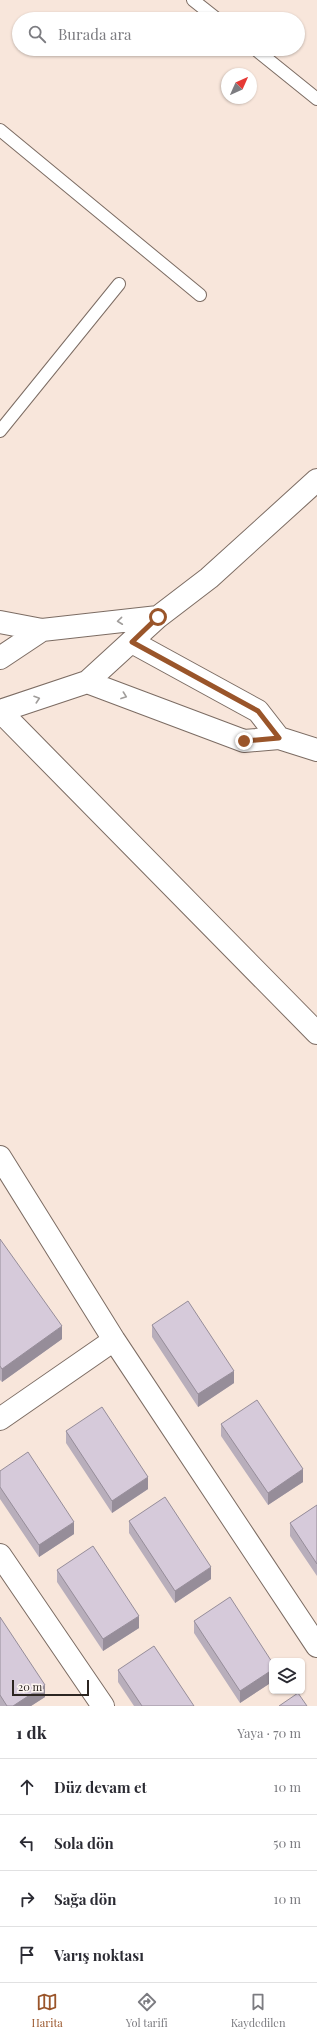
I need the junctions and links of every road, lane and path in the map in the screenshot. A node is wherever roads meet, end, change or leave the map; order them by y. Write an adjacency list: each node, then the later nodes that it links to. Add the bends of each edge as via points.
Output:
1 (193, 0): 2 (lane)
2 (208, 12)
3 (264, 56): 4 (lane)
4 (317, 99)
5 (0, 130): 7 (lane)
6 (119, 284): 8 (lane)
7 (200, 295)
8 (0, 431)
9 (317, 480): 10 (street, via 209,578)
10 (158, 617): 12 (street, one-way to 12); 13 (street)
11 (0, 622): 12 (street)
12 (42, 630): 14 (street)
13 (132, 642): 15 (street); 17 (street, via 258,711)
14 (0, 658)
15 (87, 682): 16 (street, one-way to 15); 17 (street, one-way to 17, via 244,741)
16 (0, 711): 19 (street)
17 (279, 738): 18 (street)
18 (317, 750)
19 (317, 1033)
20 (0, 1157): 21 (street)
21 (114, 1340): 22 (street); 24 (street)
22 (0, 1419)
23 (0, 1555): 25 (street)
24 (317, 1646)
25 (103, 1706)

